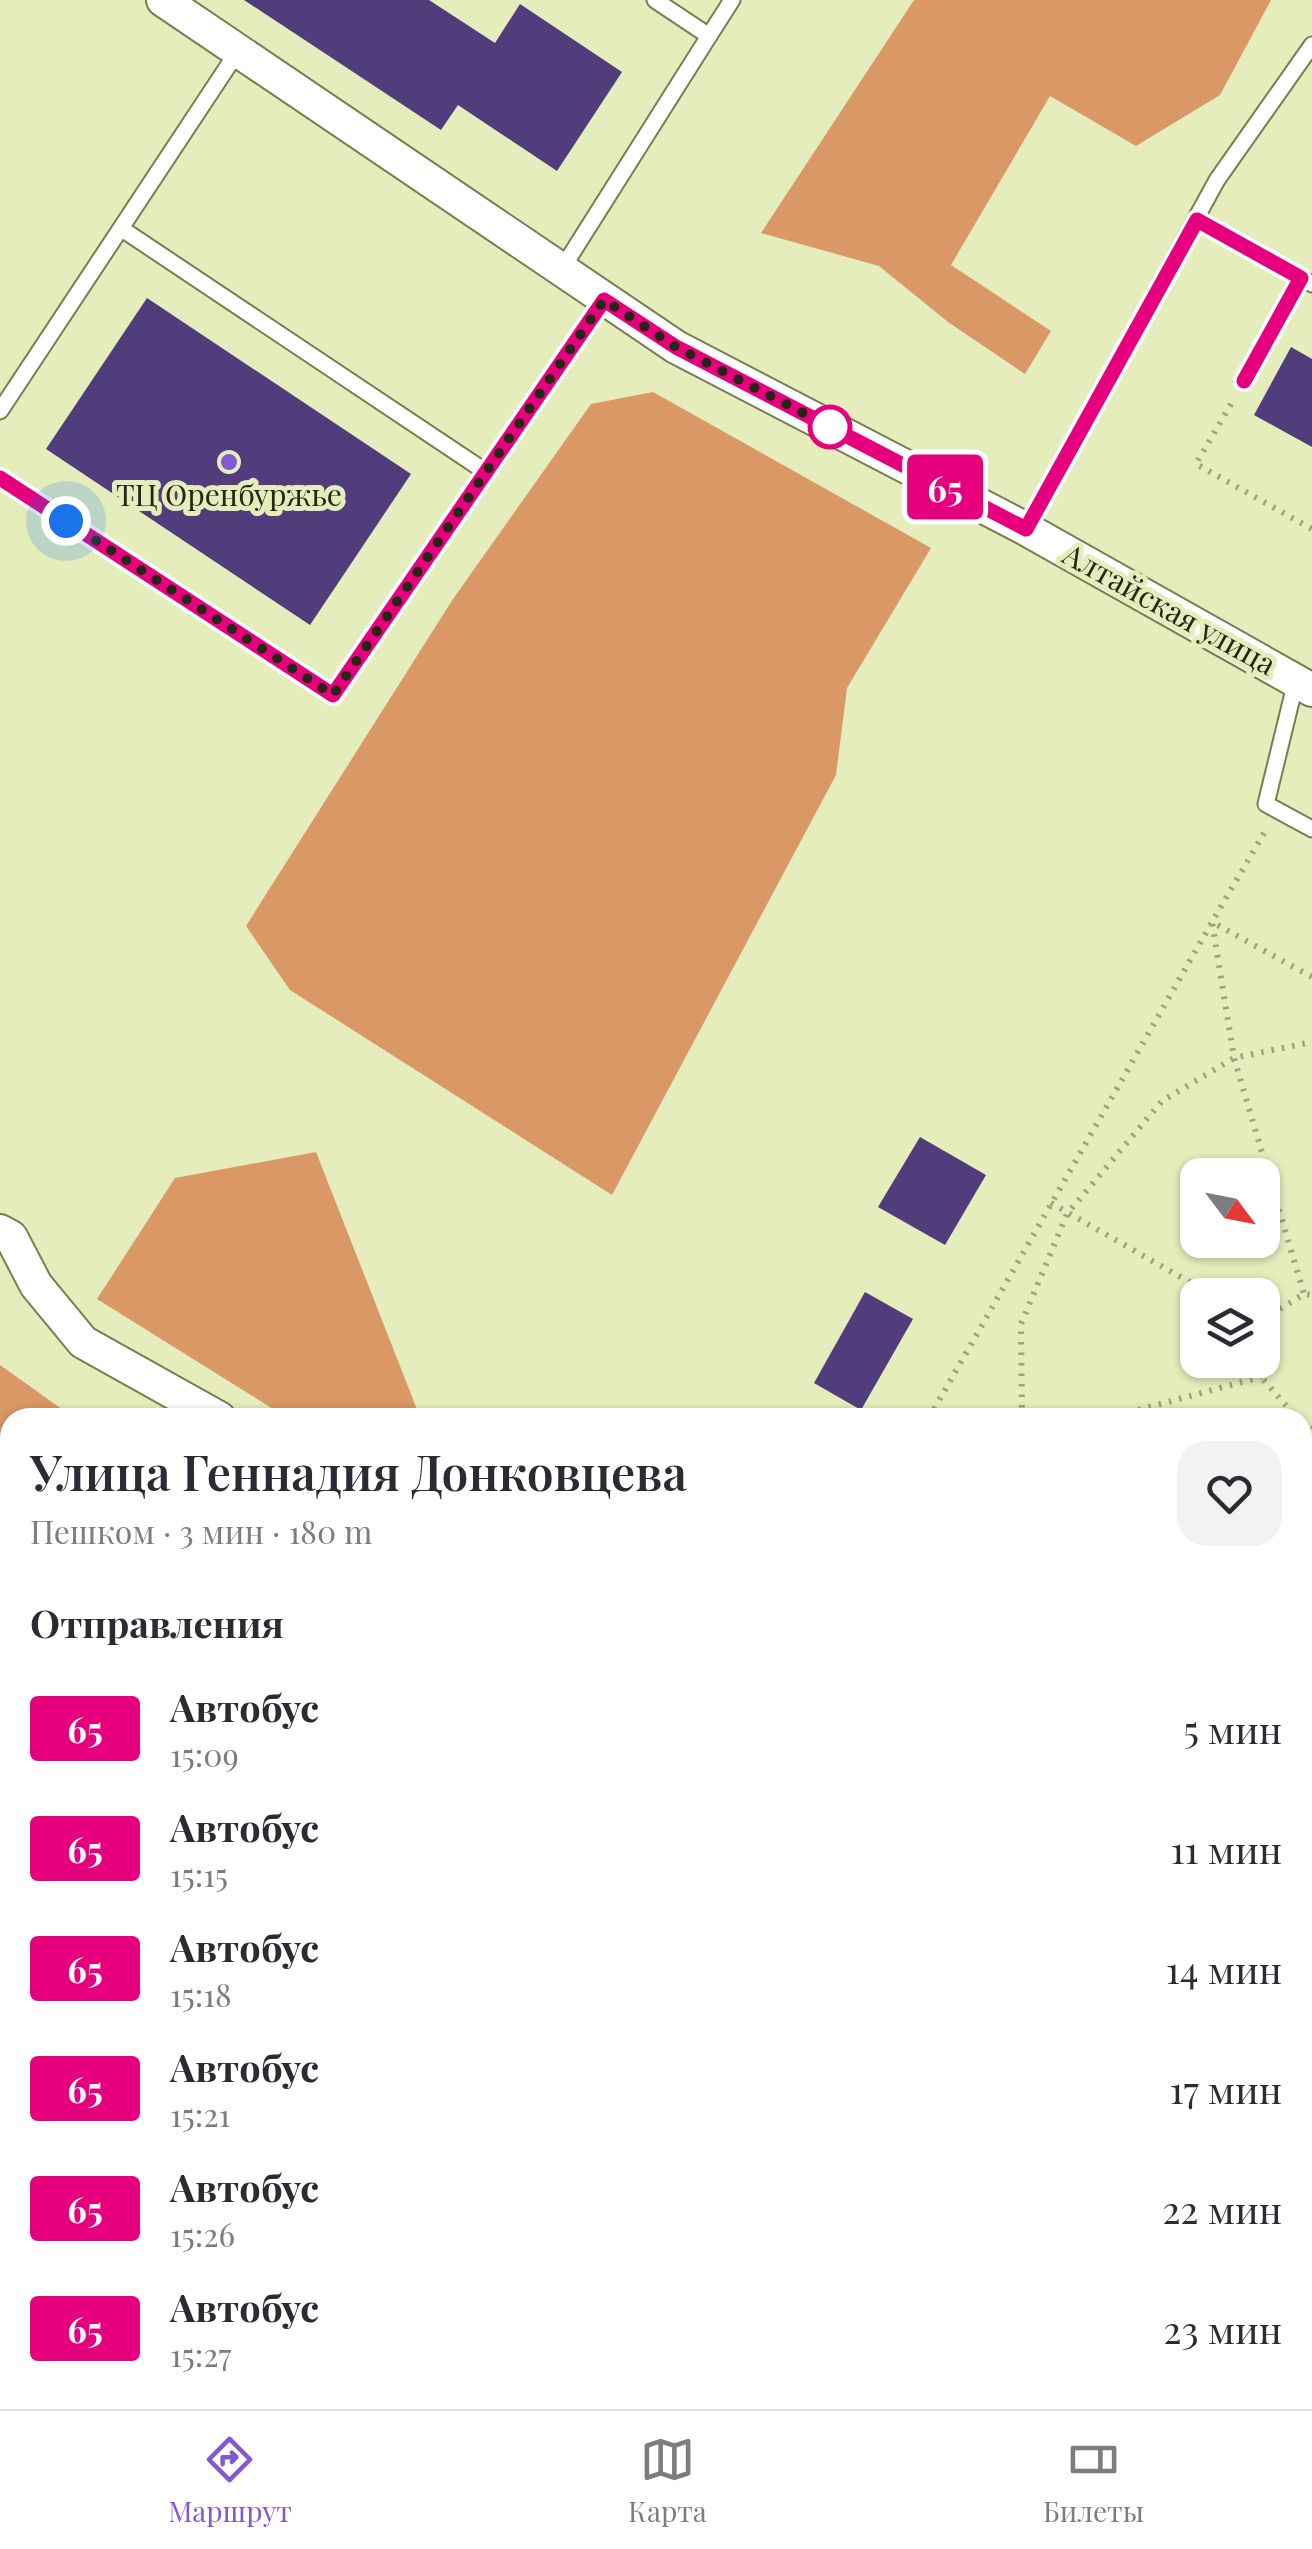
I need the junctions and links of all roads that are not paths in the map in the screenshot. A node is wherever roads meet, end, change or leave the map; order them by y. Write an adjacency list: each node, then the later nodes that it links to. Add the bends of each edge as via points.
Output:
1 (163, 0): 6 (street, Алтайская улица)
2 (655, 0): 4 (lane)
3 (732, 0): 4 (lane)
4 (709, 36): 9 (lane)
5 (1312, 45): 7 (lane, via 1217,180)
6 (238, 52): 8 (lane); 9 (street, Алтайская улица)
7 (1197, 220): 10 (lane); 16 (lane)
8 (122, 229): 13 (lane); 14 (lane)
9 (560, 272): 11 (street, Алтайская улица)
10 (1306, 280): 12 (lane)
11 (604, 300): 14 (lane); 16 (street, Алтайская улица, via 676,347)
12 (1244, 381)
13 (0, 411)
14 (486, 472): 15 (lane, via 333,695)
15 (0, 478)
16 (1026, 529): 17 (street, Алтайская улица)
17 (1304, 686): 18 (lane, via 1266,804)
18 (1312, 829)
19 (4, 1240): 20 (street, via 84,1342)
20 (201, 1408)

